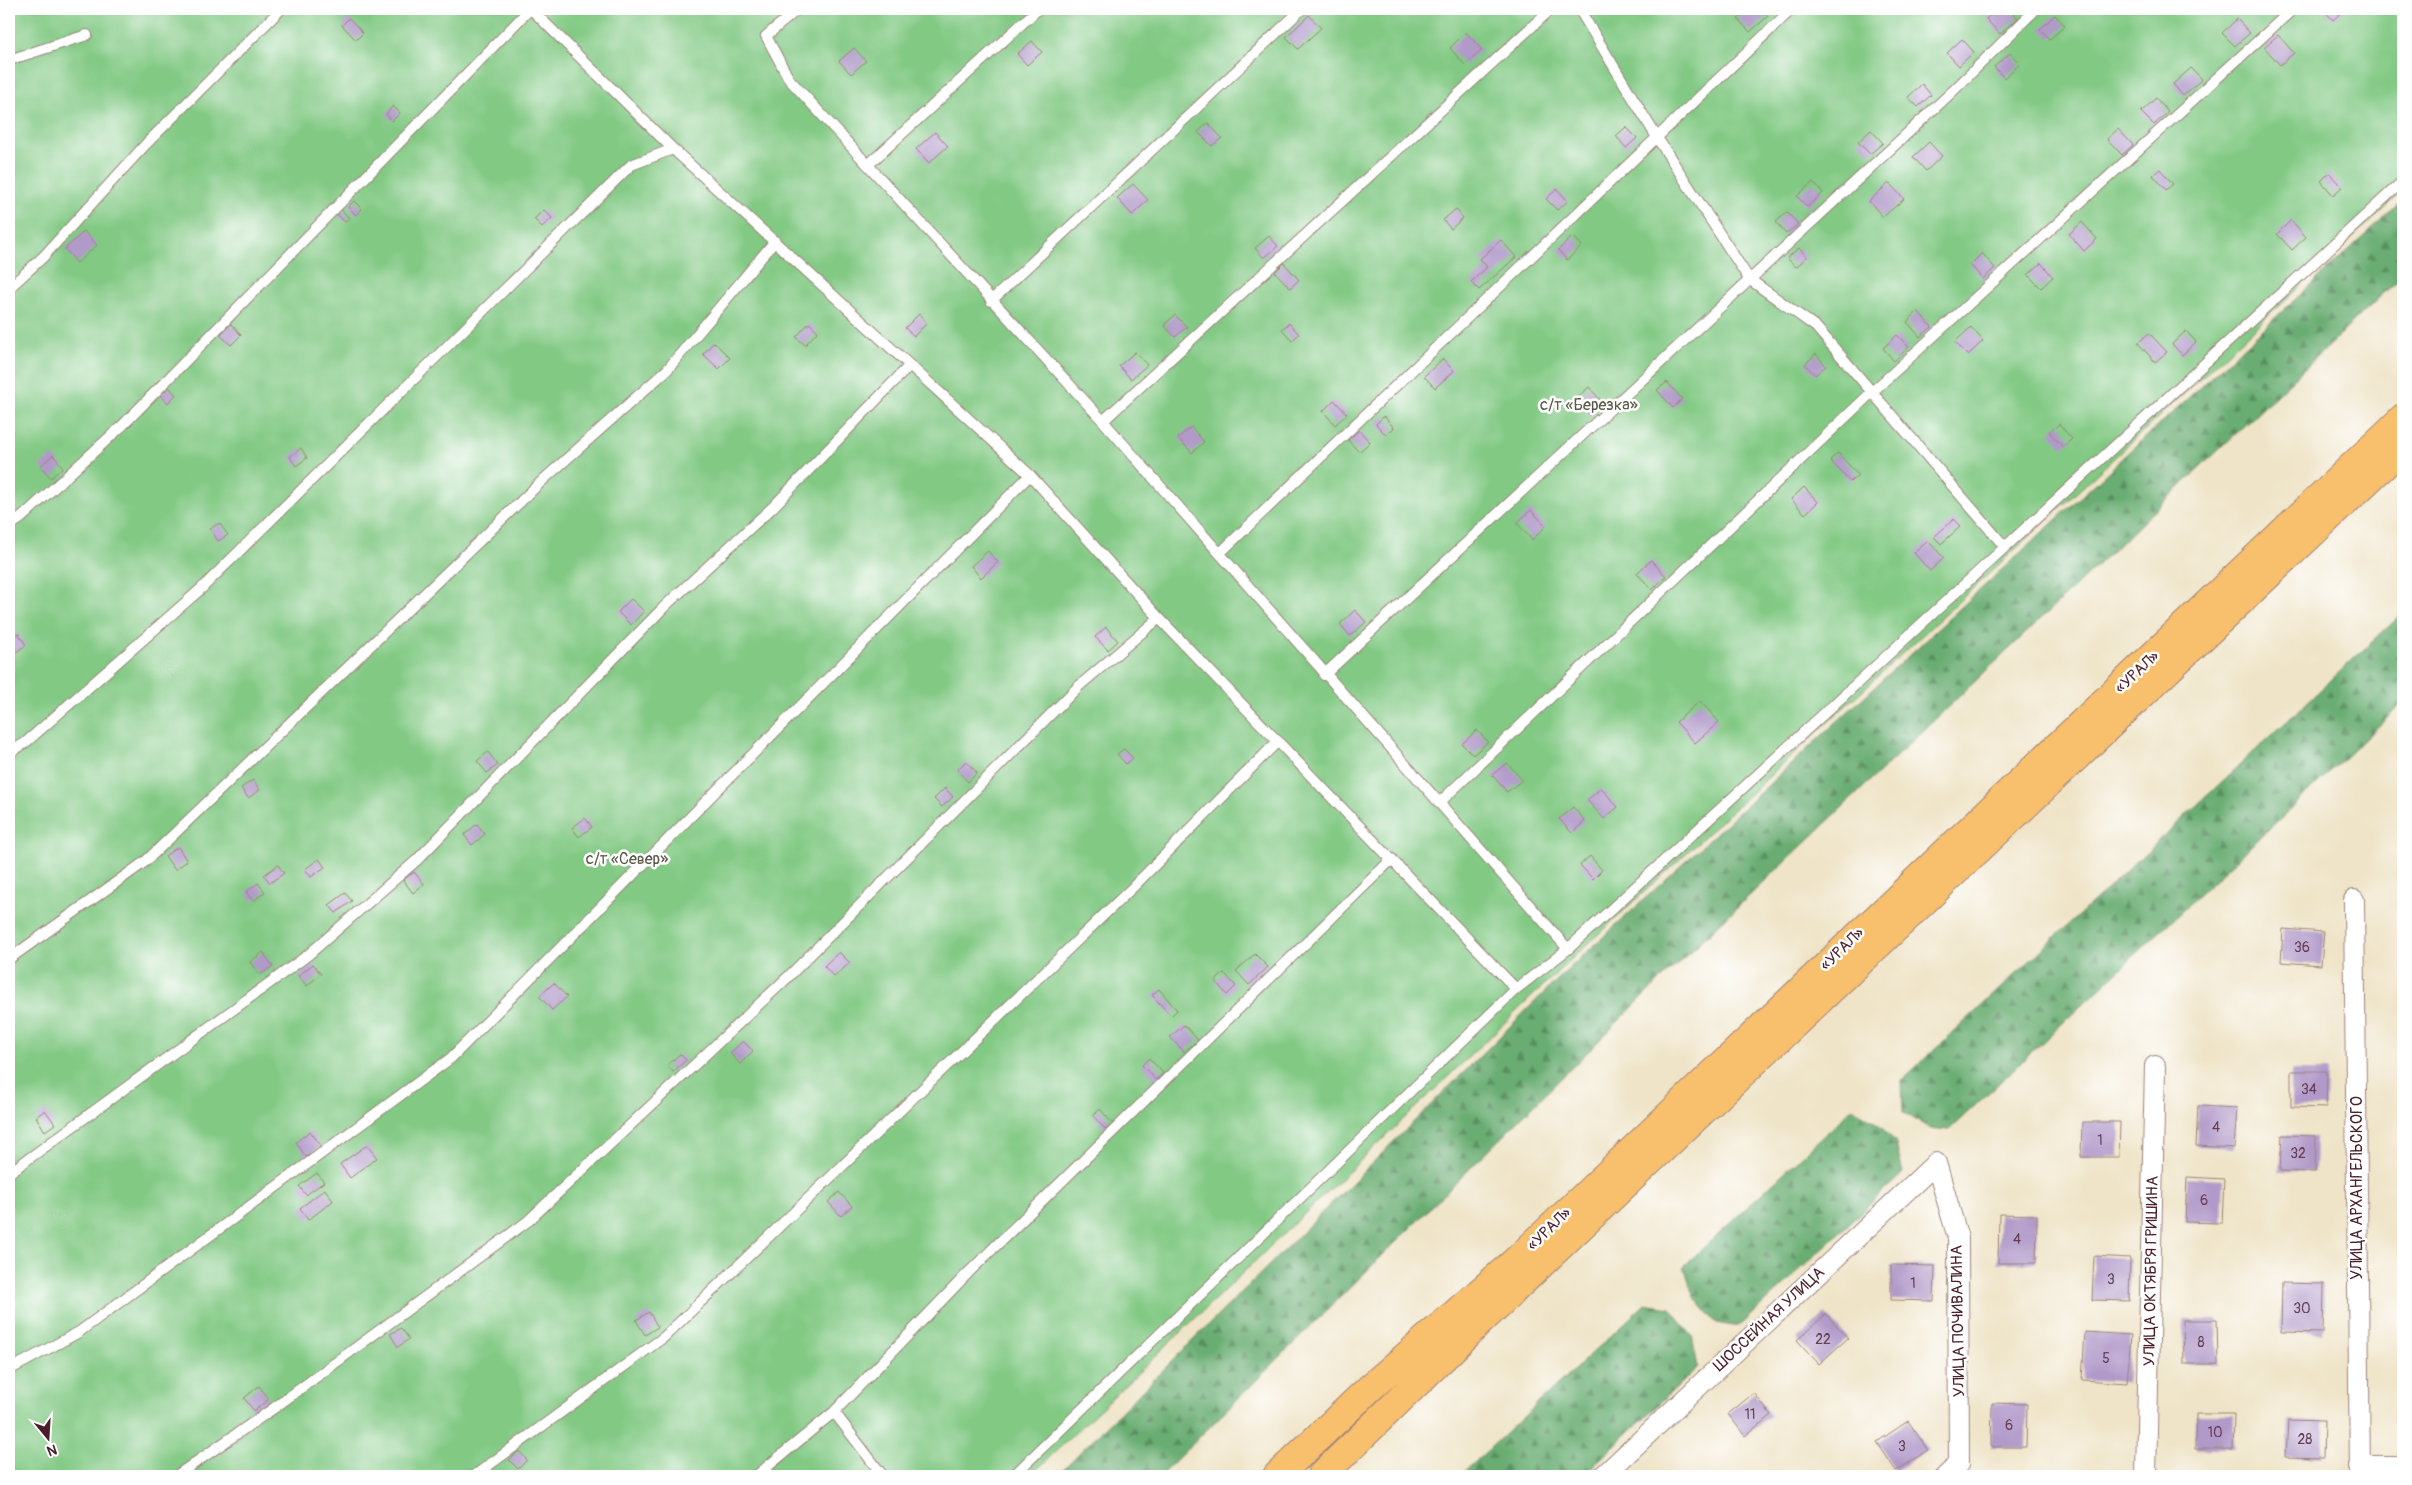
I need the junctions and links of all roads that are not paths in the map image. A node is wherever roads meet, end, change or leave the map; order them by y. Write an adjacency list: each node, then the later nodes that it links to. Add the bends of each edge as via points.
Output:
1 (280, 9): 19 (lane, via 145,145 43,257)
2 (531, 9): 14 (lane); 27 (lane, via 123,426)
3 (798, 9): 15 (lane, via 766,36 789,79)
4 (1038, 9): 15 (lane)
5 (1302, 9): 20 (lane)
6 (1551, 9): 24 (lane)
7 (1579, 9): 13 (lane)
8 (1792, 9): 13 (lane)
9 (2036, 9): 18 (lane, via 1953,91)
10 (2293, 9): 22 (lane)
11 (87, 35): 12 (lane)
12 (9, 60)
13 (1656, 136): 18 (lane); 29 (lane)
14 (673, 149): 17 (lane); 33 (lane, via 630,166 202,588)
15 (868, 165): 20 (lane)
16 (2403, 181): 28 (lane)
17 (775, 241): 21 (lane); 38 (lane, via 667,370 543,480 146,862)
18 (1749, 279): 22 (lane, via 1816,327); 31 (lane)
19 (9, 288)
20 (991, 301): 24 (lane)
21 (910, 366): 26 (lane); 42 (lane, via 773,507 666,605 417,860 308,955)
22 (1871, 393): 28 (lane); 34 (lane)
23 (2403, 418): 52 (highway, «УРАЛ», via 1520,1258 1371,1387)
24 (1103, 421): 29 (lane)
25 (2403, 447): 53 (highway, «УРАЛ»)
26 (1030, 476): 30 (lane); 43 (lane, via 450,1058 79,1332)
27 (9, 526)
28 (2005, 547): 37 (lane)
29 (1220, 554): 31 (lane)
30 (1158, 618): 32 (lane); 47 (lane, via 1079,686 787,978 528,1221)
31 (1324, 675): 34 (lane)
32 (1278, 741): 35 (lane); 48 (lane, via 1133,887 664,1337)
33 (9, 754)
34 (1439, 803): 37 (lane)
35 (1392, 859): 39 (lane); 44 (lane, via 968,1273)
36 (2354, 900): 46 (street, УЛИЦА АРХАНГЕЛЬСКОГО)
37 (1568, 949): 39 (lane)
38 (9, 959)
39 (1516, 989): 51 (lane)
40 (2155, 1066): 56 (street, УЛИЦА ОКТЯБРЯ ГРИШИНА)
41 (1936, 1163): 54 (street, ШОССЕЙНАЯ УЛИЦА); 55 (street, УЛИЦА ПОЧИВАЛИНА, via 1958,1238 1960,1464)
42 (9, 1173)
43 (9, 1370)
44 (834, 1412): 49 (lane); 50 (lane)
45 (2403, 1466): 46 (street)
46 (2360, 1471)
47 (176, 1476)
48 (474, 1476)
49 (756, 1476)
50 (883, 1476)
51 (1013, 1476)
52 (1277, 1476)
53 (1321, 1476)
54 (1603, 1476)
55 (1946, 1476)
56 (2146, 1476)

